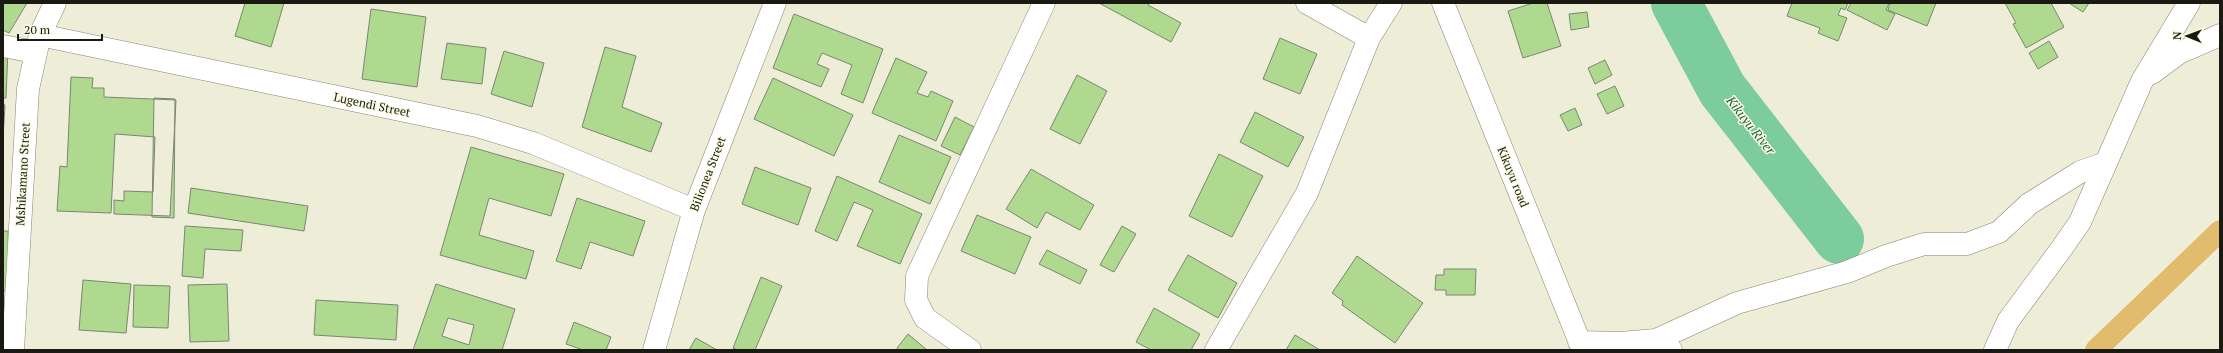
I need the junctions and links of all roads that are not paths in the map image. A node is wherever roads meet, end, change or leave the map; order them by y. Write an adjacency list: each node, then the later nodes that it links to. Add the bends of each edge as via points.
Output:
1 (55, 3): 10 (street, Mshikamano Street)
2 (775, 3): 14 (street, Bilionea Street)
3 (1044, 3): 20 (street, via 917,276 916,300 924,318)
4 (1307, 3): 9 (street)
5 (1391, 3): 9 (street)
6 (1443, 3): 17 (street, Kikuyu road)
7 (2188, 3): 12 (street)
8 (2220, 35): 12 (street, via 2179,53)
9 (1370, 38): 21 (street, via 1307,193)
10 (39, 42): 11 (street, Lugendi Street, via 24,50); 14 (street, Lugendi Street, via 477,126 533,143); 18 (street, Mshikamano Street, via 28,89)
11 (3, 46)
12 (2142, 81): 13 (street)
13 (2106, 163): 16 (street, via 2080,172 2029,204 1999,232 1967,244 1924,244 1847,272 1737,303); 22 (street, via 2080,222 2008,321)
14 (694, 210): 19 (street, Bilionea Street)
15 (2220, 231): 23 (highway)
16 (1664, 345): 17 (street, via 1620,342)
17 (1581, 346)
18 (13, 350)
19 (654, 350)
20 (970, 350)
21 (1216, 350)
22 (1996, 350)
23 (2096, 350)

